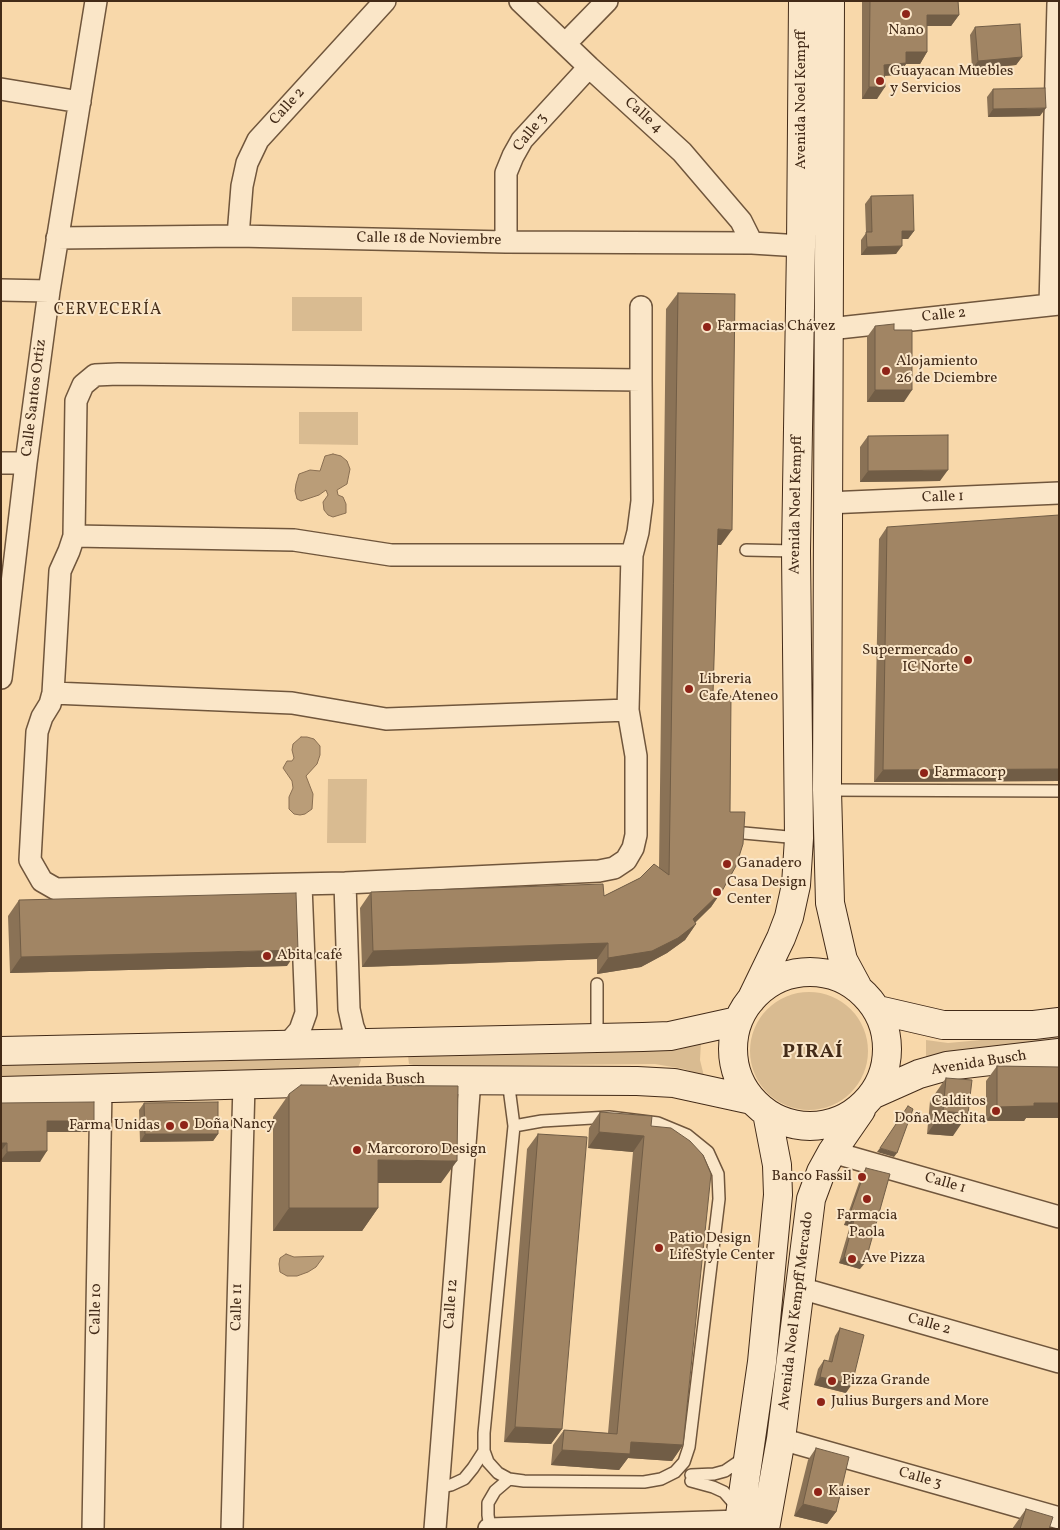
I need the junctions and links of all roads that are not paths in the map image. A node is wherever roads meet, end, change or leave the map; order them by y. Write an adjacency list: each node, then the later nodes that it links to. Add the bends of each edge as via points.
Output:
1 (96, 1): 12 (street, Calle Santos Ortiz)
2 (385, 1): 14 (street, Calle 2, via 258,140 242,186)
3 (520, 1): 9 (street, Calle 4)
4 (607, 1): 9 (street)
5 (803, 1): 18 (main road, Avenida Noel Kempff)
6 (822, 1): 13 (main road, via 823,88)
7 (830, 1): 13 (main road, Avenida Noel Kempff)
8 (1055, 3): 21 (street)
9 (565, 44): 10 (street, Calle 4)
10 (589, 67): 16 (street, Calle 3, via 522,140 512,156 506,173); 17 (street, Calle 4, via 682,152 742,221)
11 (1, 89): 12 (street)
12 (80, 102): 15 (street, Calle Santos Ortiz)
13 (830, 111): 23 (main road, Avenida Noel Kempff)
14 (238, 236): 15 (street, Calle 18 de Noviembre); 16 (street, Calle 18 de Noviembre)
15 (57, 238): 20 (street, Calle Santos Ortiz)
16 (506, 242): 17 (street, Calle 18 de Noviembre)
17 (752, 243): 18 (street, Calle 18 de Noviembre)
18 (801, 252): 23 (main road, via 806,273 806,315 813,325); 25 (main road, Avenida Noel Kempff)
19 (1, 290): 20 (street)
20 (49, 291): 28 (street, Calle Santos Ortiz)
21 (1055, 305): 23 (street, Calle 2)
22 (641, 307): 24 (street)
23 (829, 328): 26 (main road, Avenida Noel Kempff)
24 (642, 380): 31 (street, via 95,375 83,385 76,401); 34 (street, via 642,501)
25 (799, 390): 26 (main road, via 810,394 820,406); 33 (main road, Avenida Noel Kempff)
26 (828, 460): 30 (main road, Avenida Noel Kempff)
27 (1, 463): 28 (street)
28 (26, 463): 35 (street, Calle Santos Ortiz)
29 (1059, 493): 30 (street, Calle 1)
30 (827, 503): 39 (main road, Avenida Noel Kempff)
31 (74, 536): 34 (street, via 294,540 391,555); 37 (street, via 60,571)
32 (746, 550): 33 (lane)
33 (796, 551): 42 (main road, Avenida Noel Kempff)
34 (632, 555): 38 (street)
35 (7, 571): 36 (street, Calle Santos Ortiz)
36 (1, 678)
37 (53, 693): 38 (street, via 292,703 386,719); 44 (street, via 37,732 30,860 42,881 56,889)
38 (628, 710): 43 (street, via 636,756 636,835 626,860 614,868)
39 (827, 790): 40 (lane); 46 (main road, Avenida Noel Kempff, via 830,903 843,960)
40 (1059, 791)
41 (744, 833): 42 (lane)
42 (799, 838): 47 (main road, Avenida Noel Kempff, via 796,885 789,916)
43 (345, 883): 44 (street); 51 (street, via 349,1009)
44 (301, 884): 53 (street, via 306,1013 300,1030)
45 (597, 984): 50 (lane)
46 (856, 986): 47 (main road, via 840,977 801,972 782,977 765,987); 48 (main road)
47 (744, 1010): 50 (main road, via 670,1036); 64 (main road, via 733,1041 734,1062 740,1082)
48 (878, 1010): 49 (main road, via 943,1025); 63 (main road, via 888,1044 887,1062 882,1079)
49 (1059, 1022)
50 (598, 1038): 52 (main road)
51 (359, 1042): 52 (main road); 53 (main road); 59 (main road, via 368,1060 363,1076)
52 (407, 1042): 56 (main road, via 401,1046 395,1060 402,1076)
53 (286, 1045): 54 (main road)
54 (1, 1050)
55 (1059, 1052): 63 (main road, Avenida Busch, via 948,1066 919,1074)
56 (410, 1080): 57 (main road, Avenida Busch); 59 (main road, Avenida Busch)
57 (470, 1080): 58 (main road, Avenida Busch); 75 (street, Calle 12)
58 (508, 1080): 64 (main road, Avenida Busch, via 674,1083); 65 (lane)
59 (357, 1081): 60 (main road, Avenida Busch)
60 (244, 1084): 61 (main road, Avenida Busch); 79 (street, Calle 11)
61 (101, 1088): 62 (main road, Avenida Busch); 78 (street, Calle 10)
62 (1, 1091)
63 (869, 1100): 64 (main road, via 846,1118 813,1126 792,1124); 66 (main road, Avenida Noel Kempff Mercado)
64 (759, 1107): 69 (main road, Avenida Noel Kempff Mercado, via 777,1165 778,1195)
65 (514, 1126): 72 (lane); 74 (lane, via 609,1117 658,1122 687,1135 708,1152 718,1174 719,1199 689,1447 684,1462 675,1472 661,1479 644,1482)
66 (832, 1152): 67 (street, Calle 1); 68 (main road, Avenida Noel Kempff Mercado, via 811,1199)
67 (1059, 1217)
68 (800, 1288): 70 (street, Calle 2); 71 (main road, Avenida Noel Kempff Mercado)
69 (762, 1362): 73 (main road, Avenida Noel Kempff Mercado); 77 (main road, via 770,1401 770,1425)
70 (1059, 1362)
71 (781, 1439): 76 (street, Calle 3); 77 (main road, Avenida Noel Kempff Mercado)
72 (484, 1451): 74 (lane, via 498,1474); 75 (lane, via 464,1479)
73 (749, 1453): 77 (main road, Avenida Noel Kempff Mercado); 77 (lane, via 725,1472 691,1478 724,1492)
74 (509, 1479): 81 (lane, via 488,1502)
75 (438, 1488): 80 (street, Calle 12)
76 (1059, 1518)
77 (747, 1524): 81 (street)
78 (93, 1529)
79 (232, 1529)
80 (435, 1529)
81 (490, 1529)

